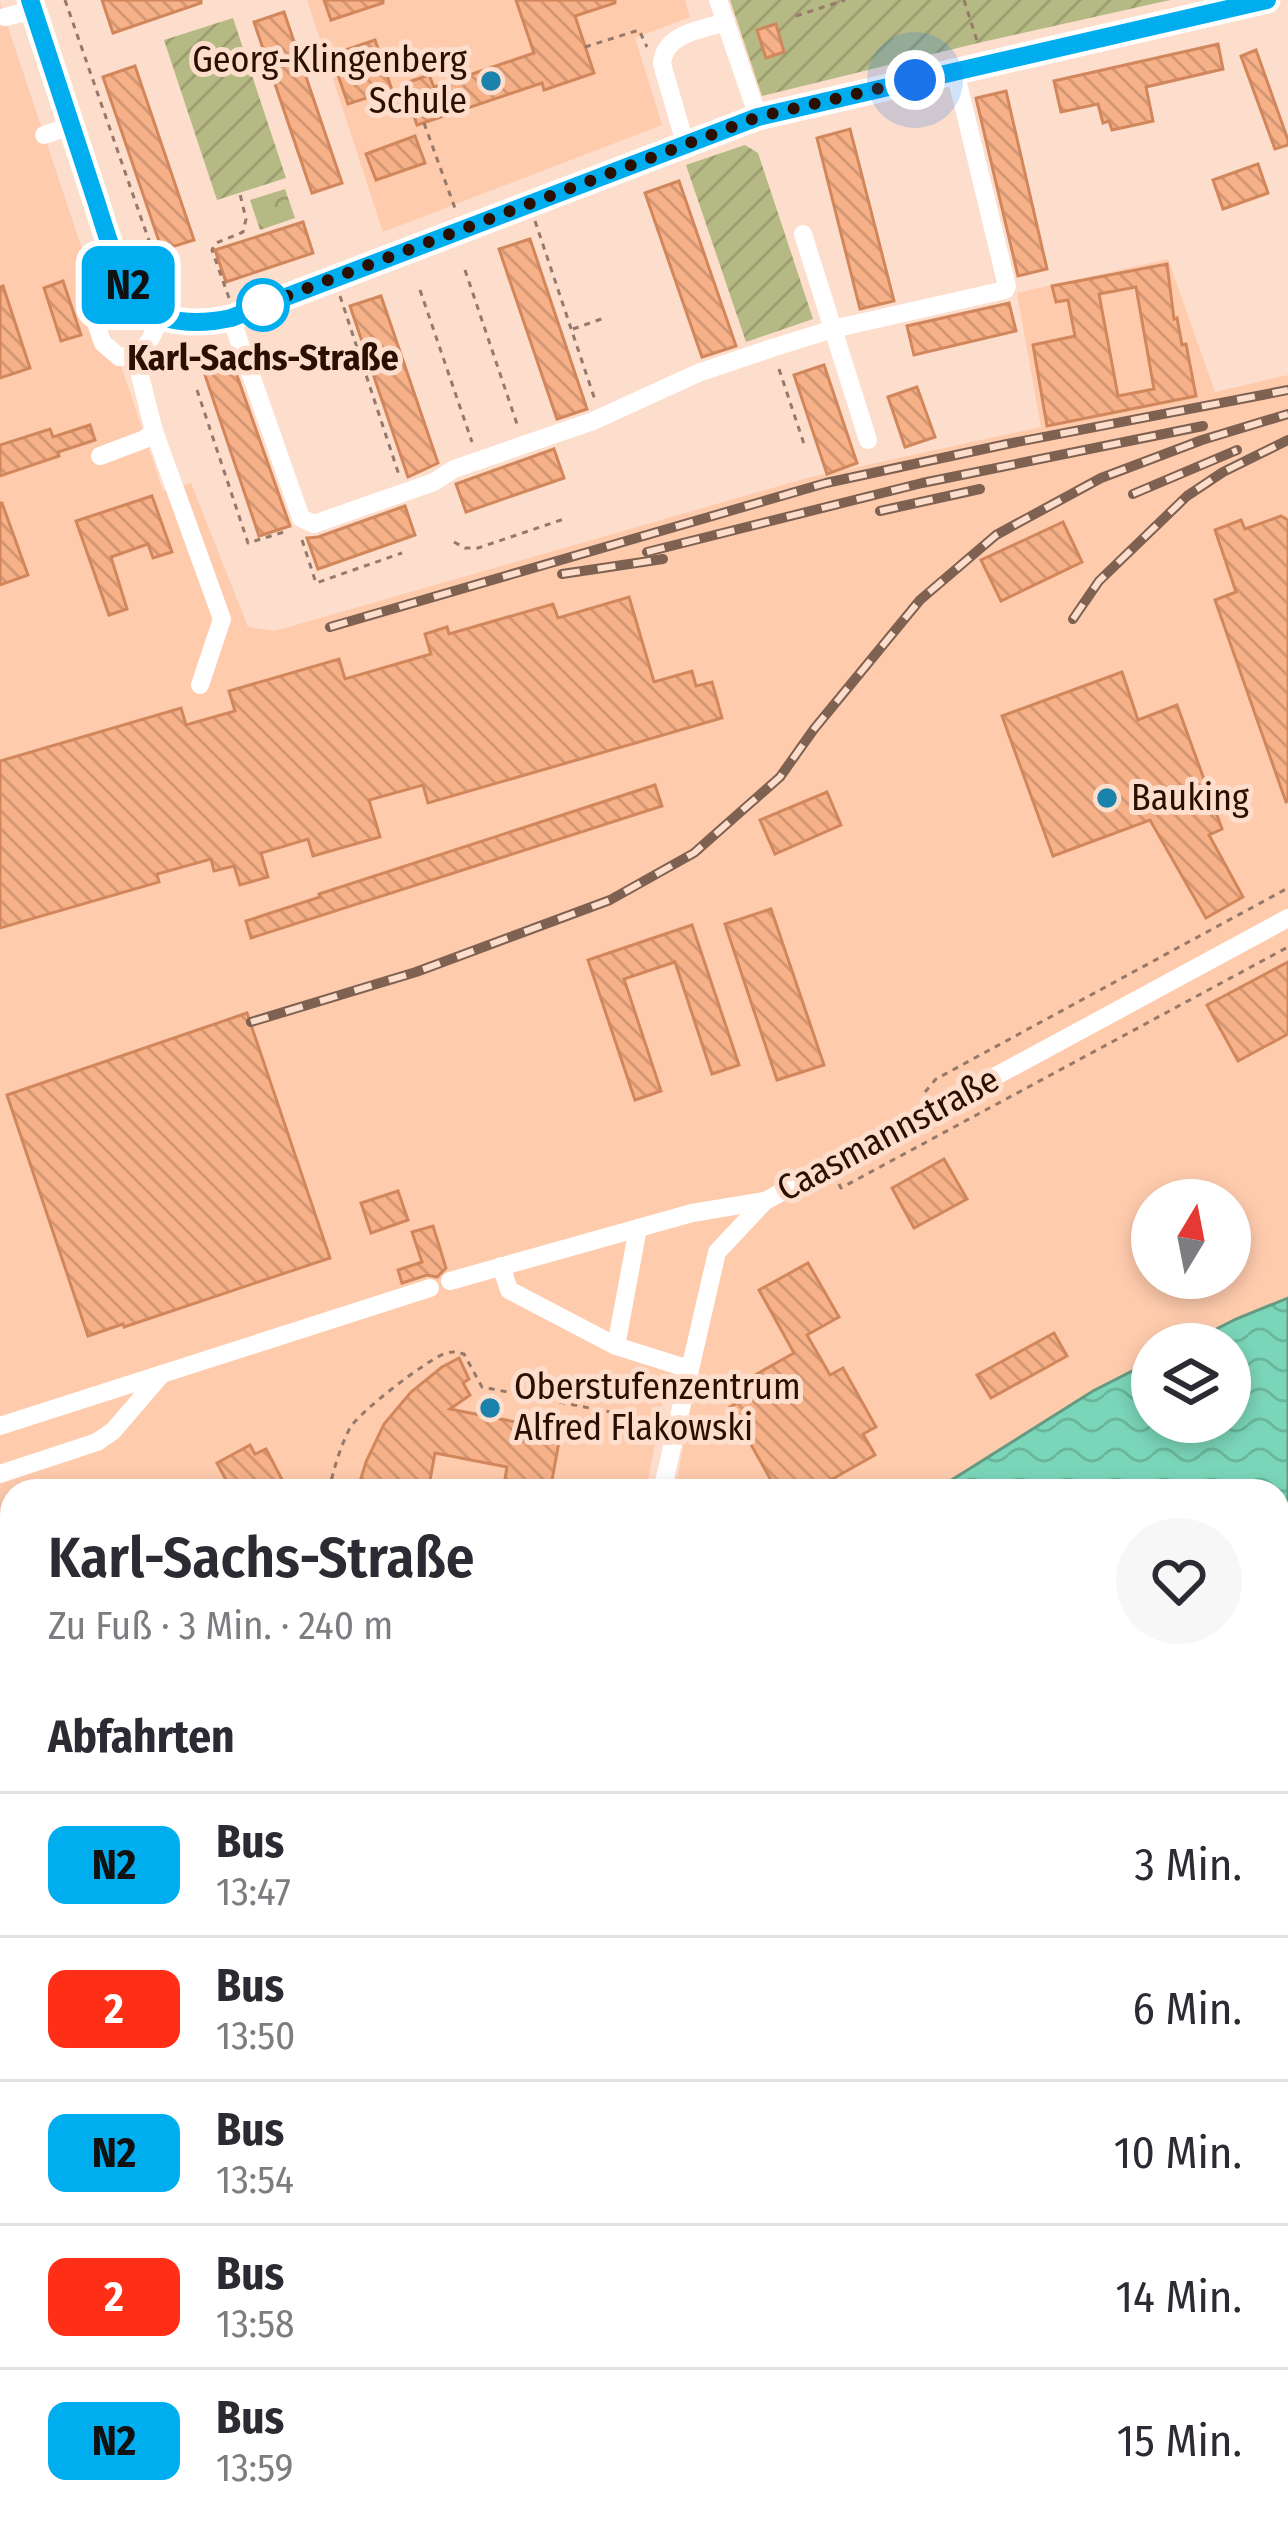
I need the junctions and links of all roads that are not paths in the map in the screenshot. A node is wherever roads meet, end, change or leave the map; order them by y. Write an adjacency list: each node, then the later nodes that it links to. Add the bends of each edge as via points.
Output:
1 (718, 0): 5 (street)
2 (1267, 0): 6 (street)
3 (31, 5): 4 (street); 8 (street)
4 (5, 17)
5 (726, 22): 7 (street); 10 (street, via 673,39 663,51)
6 (955, 71): 7 (street); 15 (street, via 1007,288)
7 (758, 117): 10 (street)
8 (71, 126): 9 (street); 12 (street)
9 (44, 135)
10 (685, 143): 14 (street)
11 (803, 234): 15 (street)
12 (112, 251): 13 (street, via 134,298); 16 (street, via 91,285 95,349)
13 (166, 308): 14 (street, via 186,322 210,323); 16 (street)
14 (230, 309): 15 (street, via 303,524)
15 (833, 329): 18 (street)
16 (135, 356): 17 (street)
17 (154, 431): 19 (street); 20 (street, via 222,619)
18 (868, 440)
19 (100, 456)
20 (200, 686)
21 (1288, 918): 22 (street, Caasmannstraße)
22 (765, 1201): 23 (street); 28 (street, Caasmannstraße, via 717,1252)
23 (638, 1228): 24 (street); 27 (street)
24 (502, 1266): 25 (street); 27 (street, via 509,1289)
25 (451, 1281)
26 (430, 1288): 29 (street)
27 (616, 1346): 28 (street)
28 (688, 1369): 32 (street, Caasmannstraße)
29 (162, 1374): 30 (street); 31 (street, via 97,1442)
30 (0, 1426)
31 (0, 1474)
32 (665, 1479)

